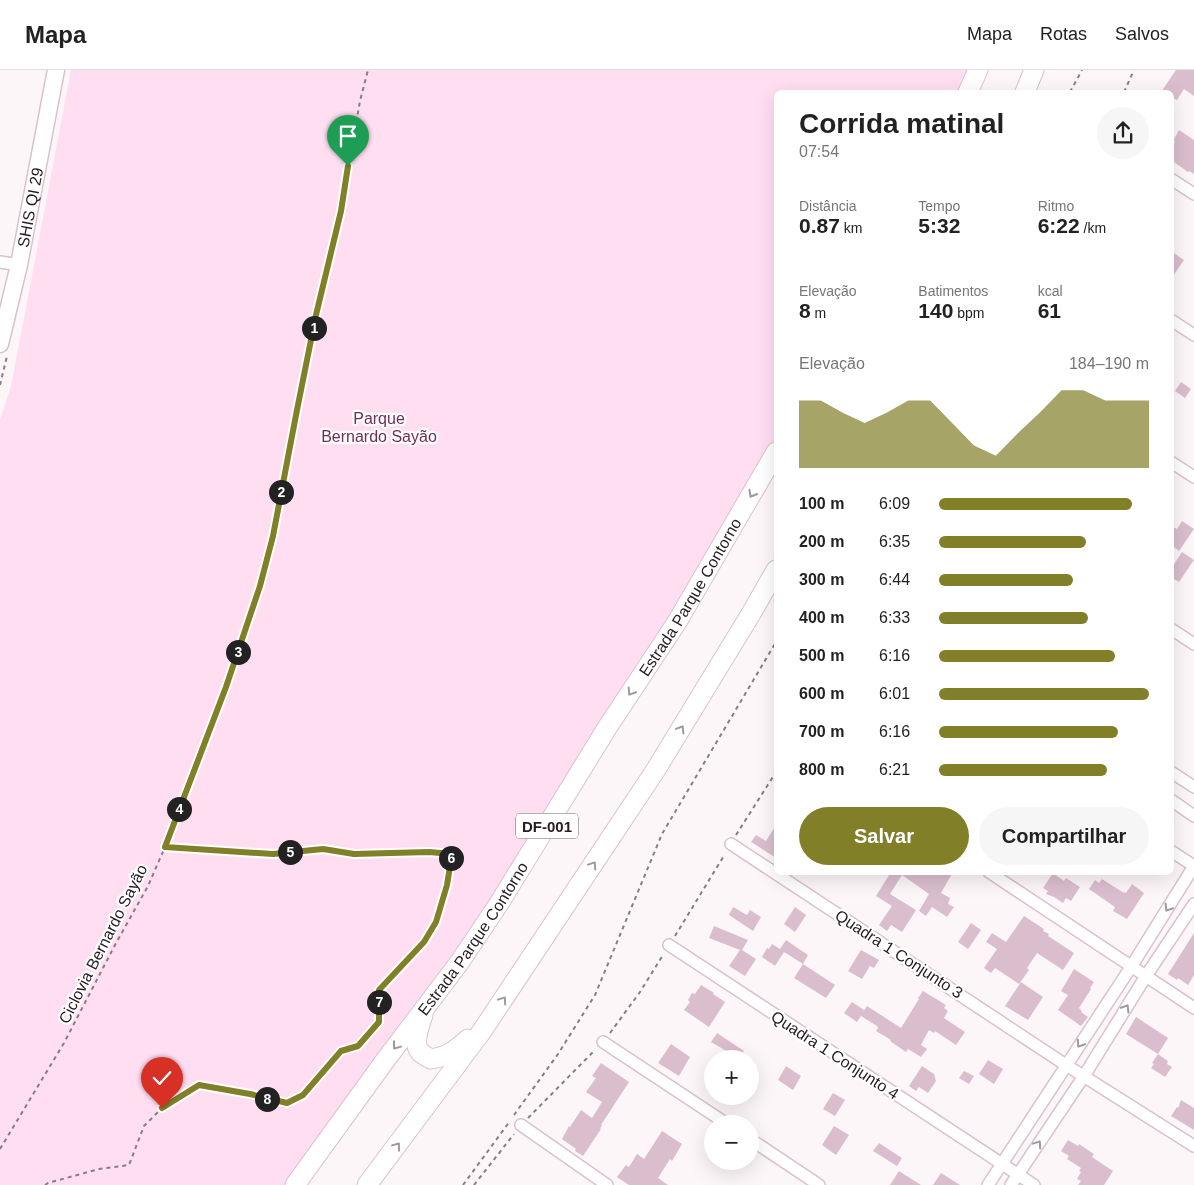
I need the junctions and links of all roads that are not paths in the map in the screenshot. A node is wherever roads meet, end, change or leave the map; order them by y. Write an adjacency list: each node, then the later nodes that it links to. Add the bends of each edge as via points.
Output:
1 (56, 70): 9 (street, SHIS QI 29)
2 (978, 70): 4 (main road)
3 (1034, 70): 5 (main road)
4 (969, 90)
5 (1025, 90)
6 (1174, 181): 7 (street)
7 (1194, 194)
8 (0, 262): 9 (street)
9 (18, 265): 12 (street, SHIS QI 29)
10 (1174, 322): 11 (street)
11 (1194, 335)
12 (0, 344)
13 (774, 455): 33 (main road, Estrada Parque Contorno / DF-001, one-way to 33, via 677,622 498,905)
14 (1174, 464): 15 (street)
15 (1194, 477)
16 (774, 574): 35 (main road, one-way to 16, via 655,771)
17 (1174, 631): 18 (street)
18 (1194, 644)
19 (1174, 774): 20 (street)
20 (1194, 787)
21 (1174, 802): 22 (street)
22 (1194, 816)
23 (731, 844): 26 (street, Quadra 1 Conjunto 3)
24 (1174, 853): 25 (street)
25 (1194, 866): 31 (street, one-way to 31)
26 (774, 872)
27 (778, 875): 37 (street, Quadra 1 Conjunto 3)
28 (993, 875): 31 (street)
29 (1194, 904): 32 (street)
30 (669, 946): 43 (street, Quadra 1 Conjunto 4)
31 (1131, 967): 32 (street); 37 (street, one-way to 37)
32 (1146, 976): 34 (street); 38 (street, one-way to 32)
33 (427, 1004): 35 (main road, via 417,1040 421,1053 431,1060 445,1056); 45 (main road, Estrada Parque Contorno / DF-001, one-way to 45)
34 (1194, 1008)
35 (482, 1031): 46 (main road, one-way to 35)
36 (603, 1042): 39 (street)
37 (1066, 1065): 38 (street, Quadra 1 Conjunto 3); 43 (street)
38 (1084, 1076): 42 (street, Quadra 1 Conjunto 3); 44 (street, one-way to 38)
39 (713, 1115)
40 (521, 1126): 47 (street)
41 (759, 1145): 48 (street)
42 (1194, 1146)
43 (1002, 1164): 44 (street, Quadra 1 Conjunto 4); 49 (street)
44 (1018, 1174): 50 (street); 51 (street, Quadra 1 Conjunto 4)
45 (295, 1185)
46 (368, 1185)
47 (607, 1185)
48 (819, 1185)
49 (988, 1185)
50 (1011, 1185)
51 (1034, 1185)

